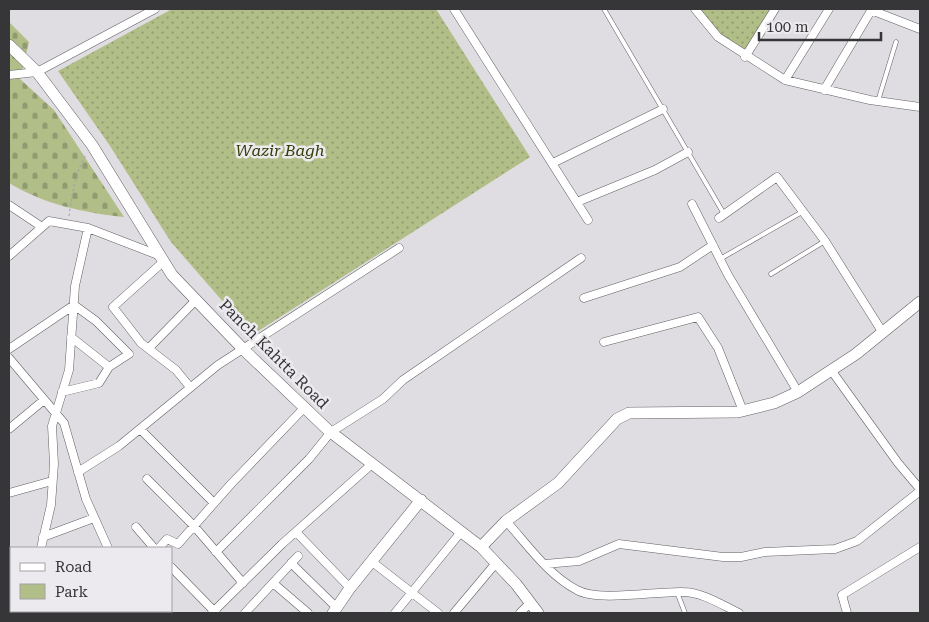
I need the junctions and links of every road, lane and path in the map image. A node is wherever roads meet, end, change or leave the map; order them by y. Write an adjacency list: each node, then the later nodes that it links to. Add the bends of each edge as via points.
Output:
1 (155, 9): 12 (street)
2 (456, 9): 21 (street)
3 (604, 9): 18 (lane)
4 (695, 9): 11 (street, via 718,37)
5 (775, 9): 11 (street)
6 (830, 9): 14 (street)
7 (872, 10): 8 (street); 15 (street)
8 (920, 28)
9 (896, 42): 16 (lane)
10 (9, 45): 12 (main road, Panch Kahtta Road)
11 (745, 57): 14 (street)
12 (37, 72): 13 (street); 19 (main road, Panch Kahtta Road)
13 (9, 75)
14 (785, 80): 15 (street)
15 (824, 90): 16 (street)
16 (878, 101): 17 (street)
17 (920, 107)
18 (663, 110): 20 (lane); 21 (street)
19 (92, 145): 28 (path, via 82,162 72,194); 35 (main road, Panch Kahtta Road)
20 (688, 152): 22 (street, via 655,170); 26 (lane)
21 (553, 164): 22 (street)
22 (577, 202): 27 (street)
23 (692, 204): 32 (street)
24 (9, 205): 29 (street)
25 (802, 212): 26 (street, via 777,177); 31 (street); 37 (lane)
26 (722, 216)
27 (588, 220)
28 (68, 224): 29 (street, via 49,221); 30 (street)
29 (42, 227): 34 (street)
30 (88, 228): 35 (street); 42 (street)
31 (825, 241): 38 (lane); 43 (street)
32 (713, 245): 37 (street); 39 (street, via 680,267)
33 (399, 248): 48 (street)
34 (9, 256)
35 (161, 258): 40 (main road, Panch Kahtta Road); 46 (street, via 113,307 141,343)
36 (581, 258): 61 (street, via 403,380 382,399)
37 (720, 259): 54 (street)
38 (771, 274)
39 (584, 298)
40 (196, 299): 46 (street); 48 (main road, Panch Kahtta Road)
41 (920, 302): 43 (main road)
42 (74, 305): 44 (street); 47 (street); 50 (street, via 96,321 128,354)
43 (883, 332): 51 (main road)
44 (71, 336): 50 (street); 53 (street, via 69,370)
45 (604, 342): 57 (street, via 698,317 718,348)
46 (149, 348): 52 (street, via 176,370)
47 (9, 349)
48 (244, 350): 52 (street); 56 (main road, Panch Kahtta Road)
49 (9, 358): 55 (street)
50 (110, 368): 53 (street, via 100,383)
51 (831, 370): 54 (main road); 66 (street)
52 (190, 387): 60 (street)
53 (62, 392): 58 (street)
54 (798, 392): 57 (main road)
55 (44, 400): 58 (street); 59 (street)
56 (305, 408): 61 (main road, Panch Kahtta Road); 69 (street)
57 (742, 411): 71 (main road, via 629,413 617,419 558,483)
58 (55, 412): 63 (street, via 64,423); 65 (street)
59 (9, 429)
60 (140, 429): 63 (street); 69 (street)
61 (330, 432): 62 (main road, Panch Kahtta Road); 83 (street, via 309,459)
62 (372, 464): 68 (main road, Panch Kahtta Road); 74 (street)
63 (78, 472): 70 (street)
64 (147, 479): 72 (street)
65 (52, 481): 67 (street); 76 (street, via 51,506)
66 (920, 490): 88 (street, via 857,541 835,549 723,557 619,544 579,561)
67 (9, 493)
68 (421, 500): 75 (main road, Panch Kahtta Road); 85 (main road)
69 (214, 503): 72 (street)
70 (94, 518): 76 (street); 78 (street)
71 (506, 521): 81 (main road); 88 (street)
72 (194, 526): 80 (street, via 178,544 167,539); 83 (street)
73 (136, 527): 79 (street)
74 (296, 532): 90 (street); 92 (street)
75 (461, 532): 81 (main road, Panch Kahtta Road); 94 (street)
76 (43, 537): 77 (street)
77 (41, 547)
78 (108, 547)
79 (153, 547)
80 (160, 547)
81 (481, 547): 87 (main road, Panch Kahtta Road)
82 (920, 547): 107 (street, via 842,596)
83 (216, 552): 90 (street)
84 (298, 556): 86 (street)
85 (372, 561): 92 (main road); 94 (street)
86 (291, 563): 91 (street); 96 (street)
87 (496, 563): 95 (main road, Panch Kahtta Road); 102 (street)
88 (545, 564): 93 (street, via 578,591 608,595)
89 (172, 568): 97 (street)
90 (243, 583): 97 (street)
91 (273, 583): 98 (street); 99 (street)
92 (350, 588): 96 (main road)
93 (677, 592): 105 (lane); 106 (street, via 708,598)
94 (412, 593): 100 (street); 101 (street)
95 (530, 603): 103 (street); 104 (main road, Panch Kahtta Road)
96 (335, 610)
97 (214, 613)
98 (246, 613)
99 (308, 613)
100 (395, 613)
101 (438, 613)
102 (454, 613)
103 (520, 613)
104 (538, 613)
105 (685, 613)
106 (739, 613)
107 (847, 613)

